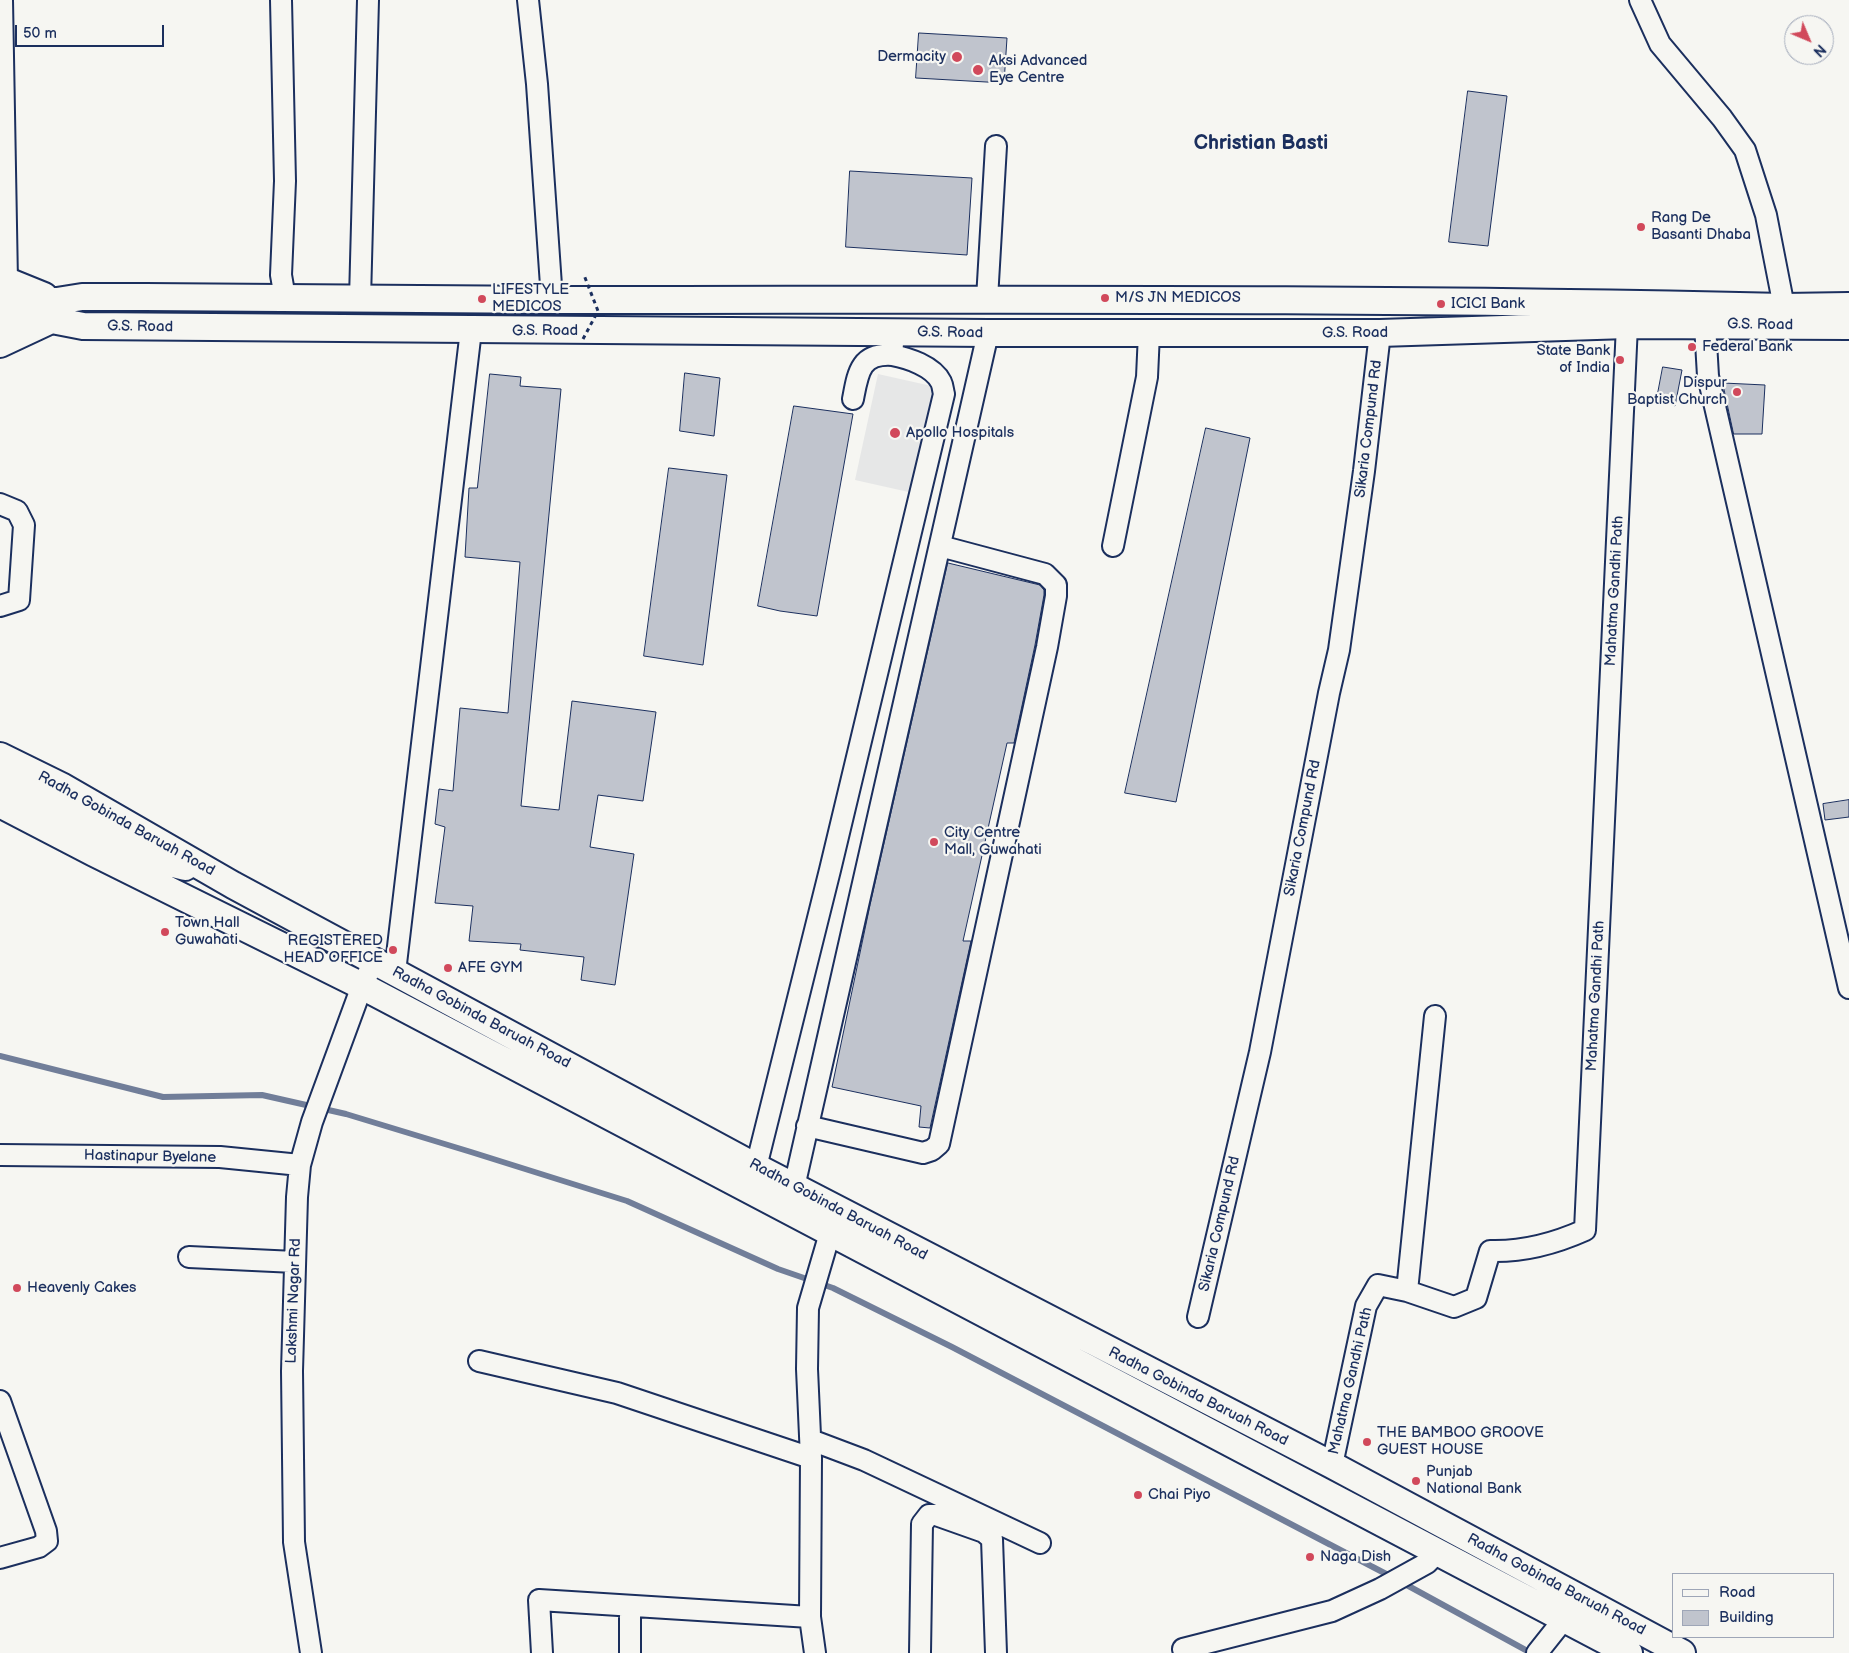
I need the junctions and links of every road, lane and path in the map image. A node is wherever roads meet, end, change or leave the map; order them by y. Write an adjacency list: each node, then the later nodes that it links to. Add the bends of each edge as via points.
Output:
1 (2, 0): 15 (street)
2 (281, 0): 8 (street, via 285,181 282,275)
3 (368, 0): 9 (street)
4 (528, 0): 11 (street)
5 (1640, 0): 13 (street, via 1660,44 1745,150 1766,215)
6 (996, 146): 10 (street)
7 (584, 275): 23 (path, bridge, via 598,310)
8 (285, 298): 9 (main road, G.S. Road); 14 (main road, G.S. Road, via 82,297)
9 (360, 299): 11 (main road, G.S. Road)
10 (987, 299): 11 (main road, G.S. Road); 13 (main road, G.S. Road)
11 (552, 300)
12 (1849, 306): 13 (main road, G.S. Road)
13 (1784, 307)
14 (54, 310): 15 (main road); 15 (main road); 19 (main road, G.S. Road, via 83,326)
15 (2, 316)
16 (1627, 325): 17 (main road, G.S. Road); 22 (main road, G.S. Road); 48 (street, Mahatma Gandhi Path, via 1585,1230 1562,1241 1490,1250 1476,1298 1454,1307)
17 (1705, 325): 18 (main road, G.S. Road); 38 (street, via 1708,376)
18 (1849, 326)
19 (470, 330): 24 (main road, G.S. Road); 36 (street, Lakshmi Nagar Rd, via 442,574)
20 (988, 333): 21 (main road, G.S. Road); 24 (main road, G.S. Road); 27 (street)
21 (1149, 333): 22 (main road, G.S. Road); 28 (street, via 1147,377)
22 (1380, 333): 49 (street, Sikaria Compund Rd, via 1339,650 1328,693 1260,1052)
23 (583, 338)
24 (902, 345): 25 (street, via 869,358 859,372); 43 (street, via 936,376 944,394)
25 (853, 399)
26 (0, 504): 29 (street, via 17,511 24,525 19,600)
27 (940, 546): 40 (street); 40 (street, via 1045,574 1056,585 1056,596 939,1144 923,1153)
28 (1113, 546)
29 (0, 606)
30 (0, 756): 34 (main road, Radha Gobinda Baruah Road, via 64,787)
31 (0, 781): 33 (main road)
32 (0, 804): 35 (main road, Radha Gobinda Baruah Road)
33 (142, 854): 34 (main road); 35 (main road)
34 (218, 876): 36 (main road, Radha Gobinda Baruah Road)
35 (200, 906): 37 (main road, Radha Gobinda Baruah Road)
36 (384, 966): 37 (street, Lakshmi Nagar Rd); 43 (main road, Radha Gobinda Baruah Road)
37 (362, 986): 42 (street, Lakshmi Nagar Rd, via 321,1095); 45 (main road, Radha Gobinda Baruah Road)
38 (1849, 988)
39 (1435, 1016): 48 (street)
40 (807, 1126): 44 (street)
41 (0, 1155): 42 (street, Hastinapur Byelane, via 220,1157)
42 (300, 1165): 47 (street, Lakshmi Nagar Rd)
43 (756, 1167): 44 (main road, Radha Gobinda Baruah Road)
44 (794, 1187): 53 (main road, Radha Gobinda Baruah Road)
45 (830, 1233): 52 (street, via 808,1308); 55 (main road, Radha Gobinda Baruah Road)
46 (189, 1257): 47 (street)
47 (295, 1262): 62 (street, Lakshmi Nagar Rd, via 292,1370 294,1542)
48 (1407, 1291): 53 (street, Mahatma Gandhi Path, via 1378,1285 1366,1306)
49 (1198, 1317)
50 (479, 1361): 52 (street, via 617,1393)
51 (0, 1401): 56 (street, via 47,1541)
52 (811, 1449): 54 (street, via 864,1460); 58 (street)
53 (1332, 1466): 69 (main road, Radha Gobinda Baruah Road)
54 (1040, 1543)
55 (1438, 1552): 59 (main road, Radha Gobinda Baruah Road); 61 (street, via 1427,1563 1384,1587 1332,1611)
56 (0, 1558)
57 (630, 1607): 58 (street); 63 (street, via 539,1600); 64 (street)
58 (810, 1617): 65 (street)
59 (1564, 1619): 60 (street); 68 (main road, Radha Gobinda Baruah Road)
60 (1543, 1646)
61 (1183, 1649)
62 (311, 1653)
63 (542, 1653)
64 (630, 1653)
65 (815, 1653)
66 (920, 1653): 67 (street, via 922,1524 929,1515 984,1532 992,1539)
67 (996, 1653)
68 (1629, 1653)
69 (1682, 1653)

